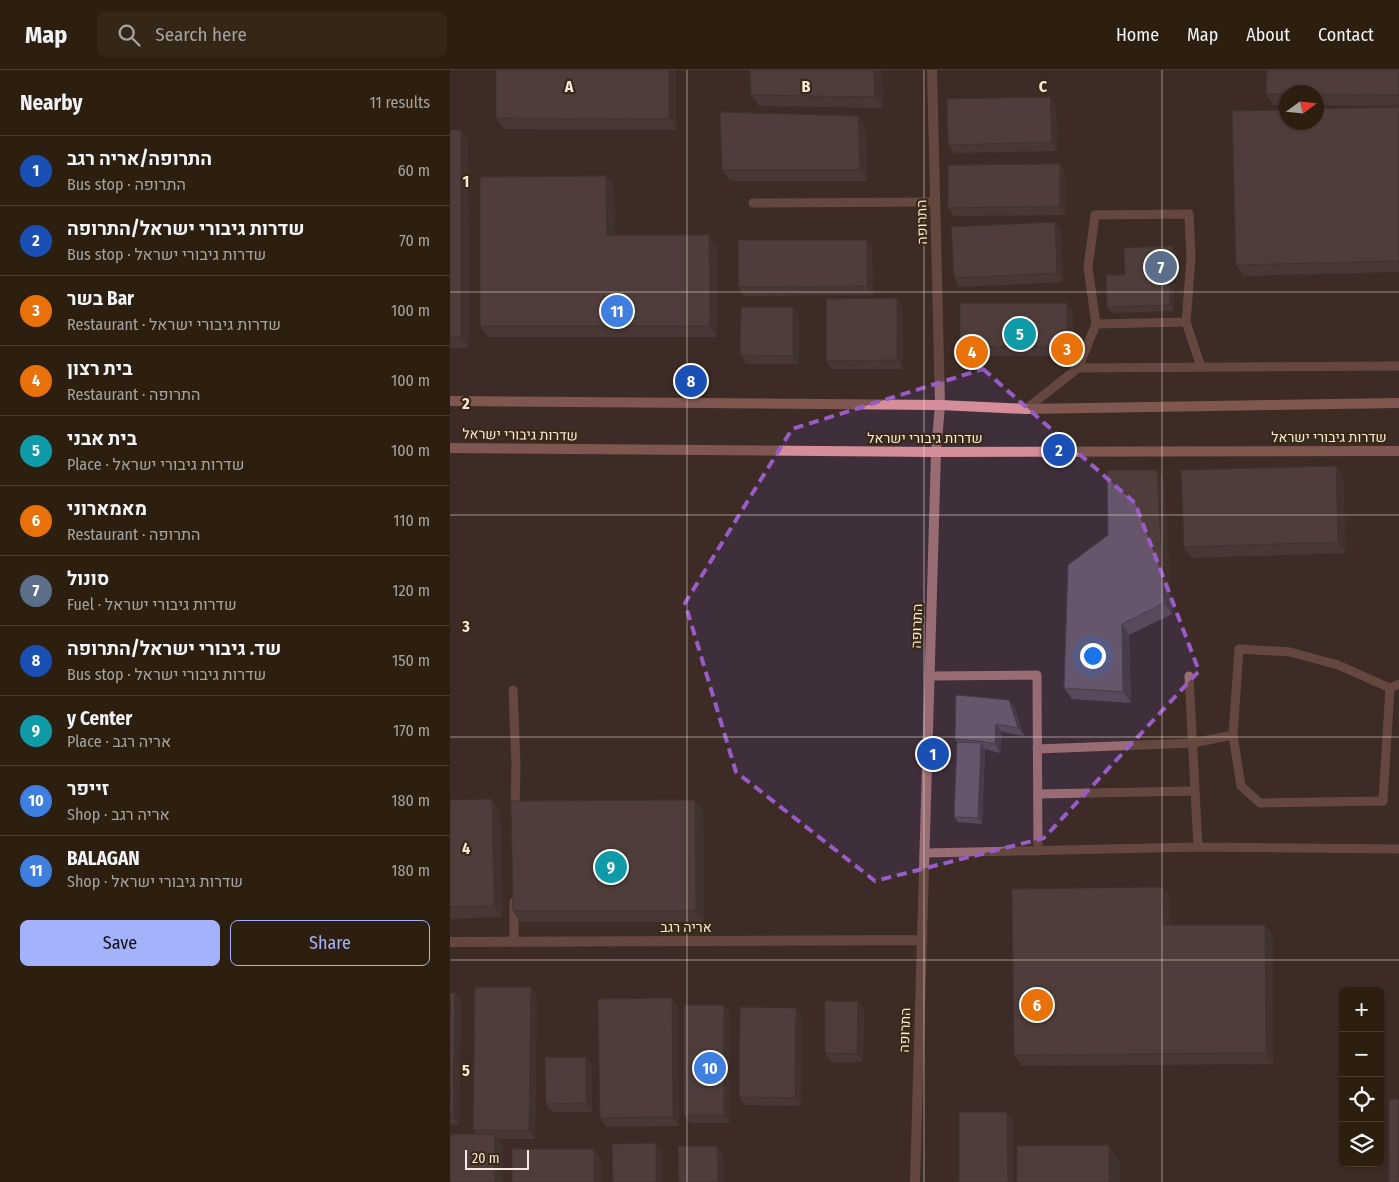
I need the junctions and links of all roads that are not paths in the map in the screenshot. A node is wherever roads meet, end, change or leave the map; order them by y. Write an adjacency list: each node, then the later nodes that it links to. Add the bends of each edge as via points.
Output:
1 (932, 70): 2 (street, התרופה)
2 (935, 202): 3 (lane); 11 (street, התרופה)
3 (753, 203)
4 (1186, 322): 5 (lane); 5 (lane, via 1191,258 1189,214 1095,215 1088,266); 7 (lane)
5 (1096, 324): 8 (lane)
6 (1399, 366): 7 (lane)
7 (1201, 367): 8 (lane)
8 (1078, 368): 12 (lane)
9 (450, 401): 11 (street)
10 (1399, 403): 12 (street)
11 (940, 405): 12 (street); 15 (street, התרופה)
12 (1026, 409)
13 (451, 449): 15 (street, שדרות גיבורי ישראל)
14 (1399, 451): 15 (street, שדרות גיבורי ישראל)
15 (936, 452): 16 (street, התרופה)
16 (930, 676): 23 (lane, via 1037,675); 30 (street, התרופה)
17 (1189, 676): 22 (lane)
18 (1399, 684): 19 (lane)
19 (1390, 688): 21 (lane, via 1338,665 1290,652 1239,649); 21 (lane, via 1384,801 1260,803 1240,786)
20 (513, 690): 26 (lane)
21 (1233, 735): 22 (lane)
22 (1193, 743): 23 (lane); 24 (lane)
23 (1037, 749): 25 (lane)
24 (1195, 791): 25 (lane); 27 (lane)
25 (1038, 794): 29 (lane)
26 (515, 824)
27 (1198, 847): 28 (lane); 29 (lane)
28 (1399, 849)
29 (1038, 851): 30 (lane)
30 (924, 853): 32 (street, התרופה)
31 (514, 893): 34 (lane)
32 (922, 940): 34 (street, אריה רגב); 35 (street, התרופה)
33 (450, 942): 34 (street, אריה רגב)
34 (514, 942)
35 (915, 1182)

